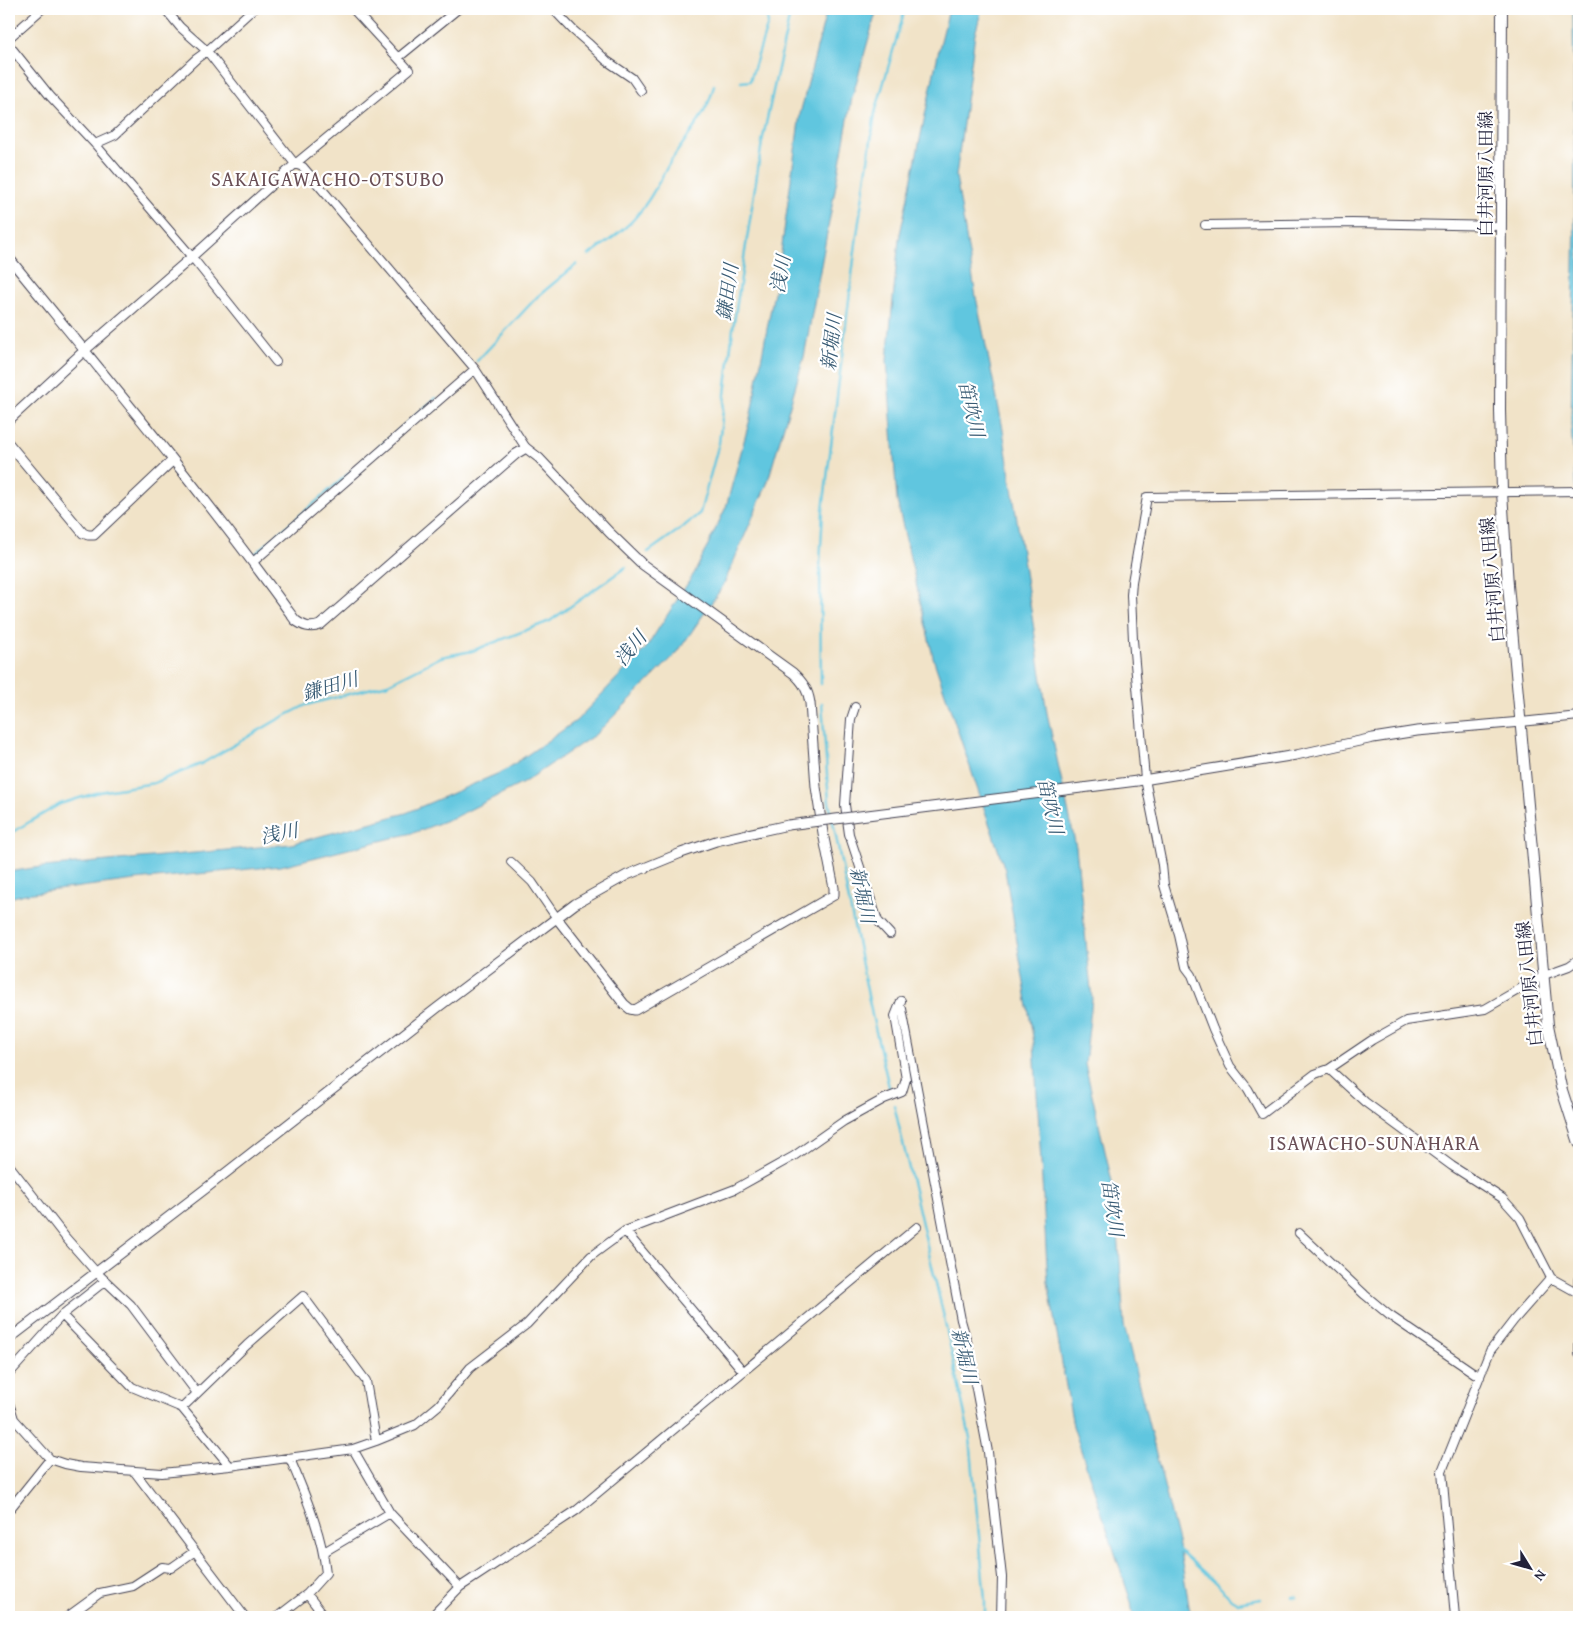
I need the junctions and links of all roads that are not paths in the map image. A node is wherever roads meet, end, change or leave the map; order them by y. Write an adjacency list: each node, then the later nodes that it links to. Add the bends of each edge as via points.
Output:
1 (42, 9): 8 (street)
2 (165, 9): 10 (street)
3 (253, 9): 10 (street)
4 (353, 9): 11 (street)
5 (458, 9): 11 (street)
6 (553, 9): 12 (street, via 607,61 632,78)
7 (1502, 9): 16 (main road, 白井河原八田線)
8 (9, 38)
9 (9, 45): 13 (street)
10 (207, 51): 13 (street, via 115,135); 14 (street)
11 (398, 57): 14 (street, via 409,70)
12 (641, 90)
13 (95, 144): 17 (street)
14 (295, 164): 17 (street); 21 (street, via 303,167)
15 (1205, 225): 16 (street)
16 (1501, 226): 27 (main road, 白井河原八田線)
17 (192, 257): 19 (street); 20 (street)
18 (9, 258): 19 (street)
19 (85, 350): 22 (street); 25 (street)
20 (276, 362)
21 (475, 369): 24 (street); 28 (street)
22 (9, 420)
23 (9, 444): 25 (street, via 88,535 94,535)
24 (526, 448): 28 (street, via 320,625 308,627 295,620); 34 (street, via 628,550 679,592 804,684 808,692 816,787 834,888 834,895 635,1010 624,1004)
25 (173, 460): 28 (street)
26 (1579, 491): 27 (street)
27 (1502, 492): 31 (main road, 白井河原八田線); 32 (street, via 1147,497 1131,595)
28 (253, 562)
29 (855, 707): 35 (street, via 851,719 845,805 849,834 878,921)
30 (1579, 716): 31 (street)
31 (1521, 722): 32 (street, via 1382,736 1296,755); 37 (main road, 白井河原八田線)
32 (1141, 780): 34 (street, bridge, via 788,825 716,841 627,875); 38 (street, via 1186,967 1230,1066 1262,1114 1315,1074)
33 (511, 862): 34 (street, via 532,882)
34 (556, 917): 44 (street)
35 (890, 934)
36 (1579, 959): 37 (street)
37 (1544, 975): 38 (street, via 1485,1009 1406,1021); 39 (main road, 白井河原八田線, via 1554,1060)
38 (1329, 1068): 45 (street, via 1365,1102 1502,1198 1520,1218)
39 (1579, 1142)
40 (10, 1170): 44 (street)
41 (917, 1227): 53 (street)
42 (625, 1231): 53 (street); 60 (street, via 591,1256 527,1324 470,1368 439,1405 415,1425); 77 (street, via 735,1189 794,1156 884,1098 902,1092 906,1079 895,1016 901,1005 988,1452 1002,1577)
43 (1299, 1232): 55 (street, via 1364,1295)
44 (96, 1272): 47 (street); 51 (street)
45 (1551, 1278): 48 (street); 55 (street, via 1490,1352)
46 (1579, 1279): 48 (street)
47 (105, 1281): 49 (street); 56 (street, via 130,1305)
48 (1579, 1294)
49 (62, 1315): 54 (street); 58 (street, via 132,1387)
50 (1579, 1338): 52 (street)
51 (9, 1339)
52 (1579, 1353)
53 (743, 1371): 70 (street, via 577,1510)
54 (9, 1374)
55 (1480, 1377): 78 (street, via 1442,1471)
56 (197, 1394): 58 (street); 60 (street, via 303,1296 366,1381)
57 (9, 1403): 59 (street)
58 (182, 1408): 64 (street)
59 (12, 1417): 62 (street)
60 (376, 1441): 61 (street)
61 (353, 1450): 63 (street); 67 (street)
62 (50, 1458): 65 (street, via 81,1467); 66 (street)
63 (288, 1458): 64 (street); 69 (street, via 310,1506)
64 (230, 1466): 65 (street, via 162,1473)
65 (134, 1471): 68 (street)
66 (9, 1510)
67 (390, 1513): 69 (street); 70 (street)
68 (195, 1551): 72 (street, via 171,1568 162,1567 134,1586 100,1593); 73 (street)
69 (324, 1552): 71 (street, via 326,1573)
70 (460, 1586): 76 (street)
71 (307, 1594): 74 (street); 75 (street)
72 (67, 1617)
73 (245, 1617)
74 (277, 1617)
75 (325, 1617)
76 (431, 1617)
77 (1001, 1617)
78 (1455, 1617)

